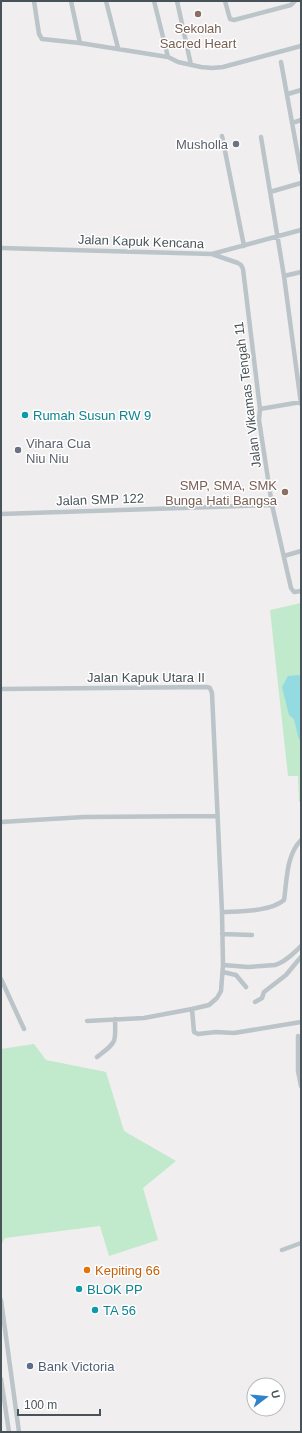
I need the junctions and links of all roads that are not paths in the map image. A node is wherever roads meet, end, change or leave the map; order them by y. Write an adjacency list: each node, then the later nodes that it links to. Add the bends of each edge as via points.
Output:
1 (34, 1): 8 (street, via 38,34 42,39)
2 (71, 1): 8 (street)
3 (106, 1): 10 (street)
4 (154, 1): 11 (street)
5 (177, 1): 13 (street)
6 (226, 1): 7 (street, via 230,19 234,20 291,5)
7 (295, 1)
8 (80, 42): 10 (street)
9 (301, 46): 13 (street, via 224,67)
10 (118, 48): 11 (street)
11 (168, 57): 13 (street)
12 (281, 62): 15 (street)
13 (191, 65)
14 (301, 90): 15 (street)
15 (288, 94): 17 (street)
16 (301, 120): 17 (street)
17 (292, 122): 20 (street)
18 (222, 136): 26 (street)
19 (261, 137): 23 (street)
20 (299, 152): 21 (street)
21 (301, 172)
22 (301, 183): 23 (street)
23 (270, 192): 25 (street)
24 (301, 230): 25 (street, Jalan Kapuk Kencana)
25 (277, 236): 26 (street, Jalan Kapuk Kencana); 30 (street)
26 (244, 246): 28 (street, Jalan Kapuk Kencana)
27 (1, 248): 28 (street, Jalan Kapuk Kencana)
28 (212, 254): 32 (street, Jalan Vikamas Tengah 11, via 238,263 244,269)
29 (301, 272): 30 (street)
30 (284, 276): 31 (street)
31 (301, 403): 32 (street)
32 (260, 409): 33 (street, Jalan Vikamas Tengah 11, via 259,420)
33 (272, 505): 34 (street, Jalan SMP 122); 36 (street, Jalan Vikamas Tengah 11)
34 (1, 514)
35 (301, 551): 36 (street)
36 (284, 556): 37 (street, Jalan Vikamas Tengah 11, via 291,588 294,592)
37 (301, 591)
38 (1, 689): 39 (street, Jalan Kapuk Utara II, via 207,686 212,693)
39 (217, 816): 40 (street, via 84,817); 42 (street, Jalan Kapuk Utara II)
40 (1, 822)
41 (301, 840): 42 (street, via 292,852 284,900 263,909)
42 (222, 912): 43 (street, Jalan Kapuk Utara II)
43 (222, 934): 44 (street); 47 (street, Jalan Kapuk Utara II)
44 (252, 935)
45 (301, 946): 47 (street, via 284,961 275,965)
46 (299, 959): 51 (street)
47 (223, 965): 48 (street, Jalan Kapuk Utara II)
48 (223, 972): 50 (street, via 236,975); 52 (street, Jalan Kapuk Utara II, via 223,986 217,998 209,1004)
49 (1, 979): 56 (street)
50 (246, 988)
51 (256, 1002)
52 (192, 1009): 53 (street, Jalan Kapuk Utara II, via 144,1018); 55 (street, via 194,1032 198,1034 234,1033)
53 (114, 1019): 54 (street, Jalan Kapuk Utara II); 58 (street, via 116,1038 112,1045)
54 (87, 1021)
55 (301, 1022)
56 (24, 1029)
57 (298, 1036): 59 (street, via 298,1071)
58 (97, 1057)
59 (301, 1086)
60 (301, 1243): 61 (street)
61 (282, 1250)
62 (1, 1300): 65 (street)
63 (1, 1379): 64 (street)
64 (9, 1432)
65 (19, 1432)

